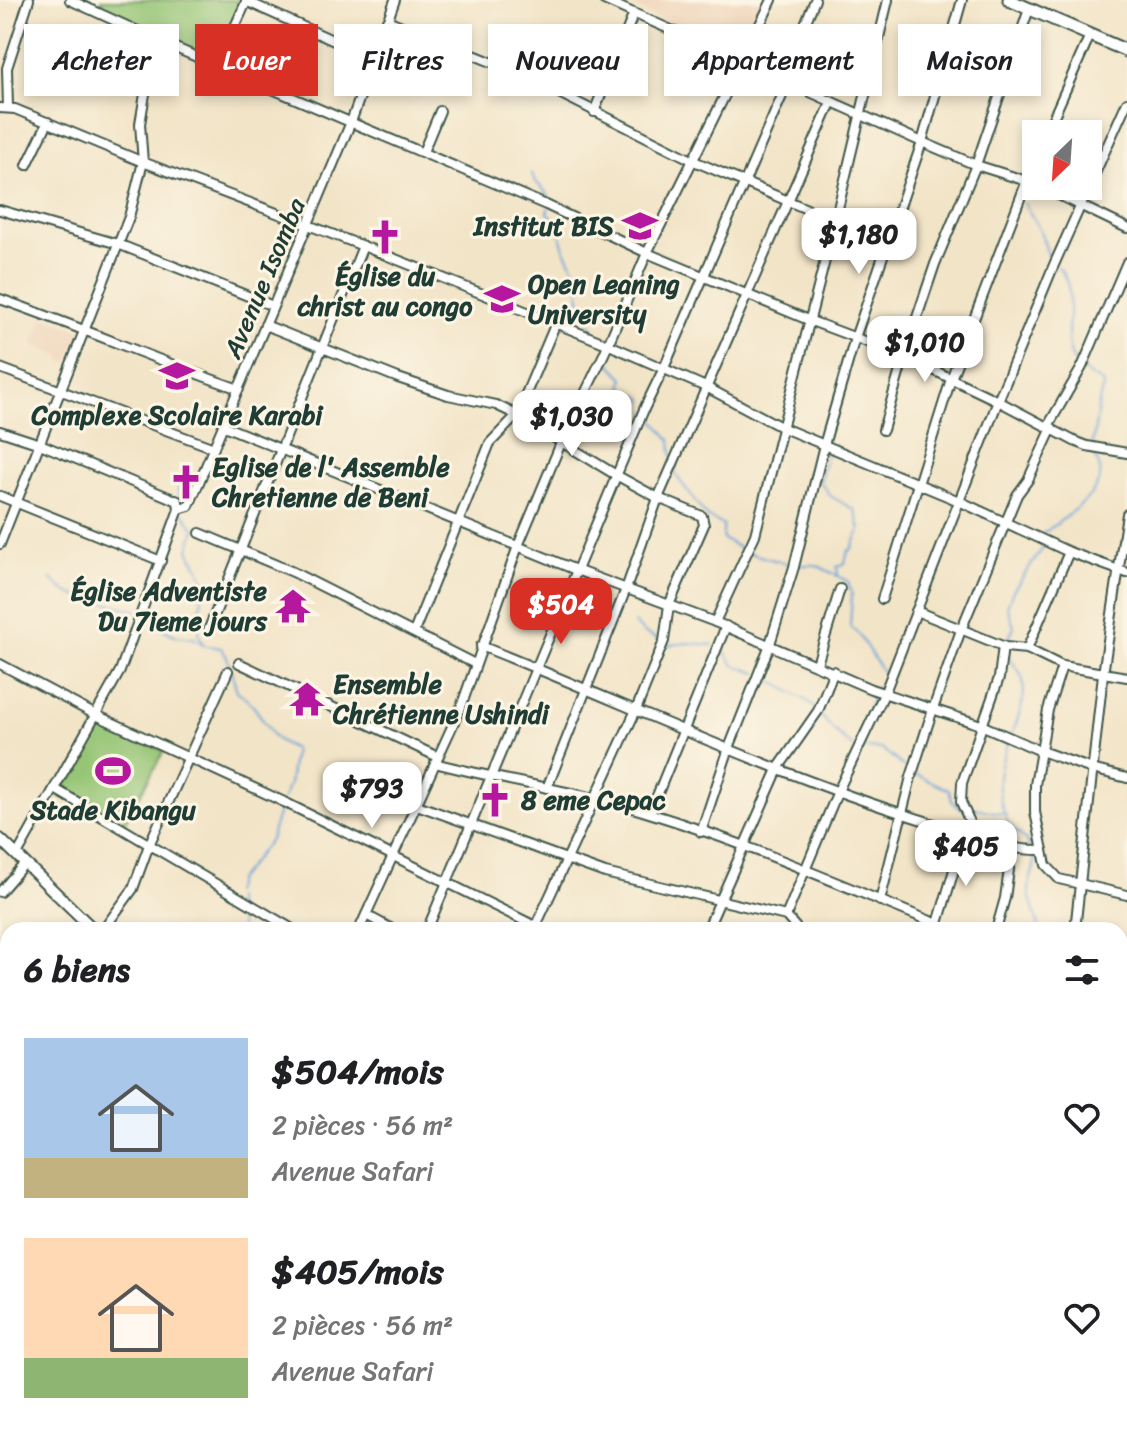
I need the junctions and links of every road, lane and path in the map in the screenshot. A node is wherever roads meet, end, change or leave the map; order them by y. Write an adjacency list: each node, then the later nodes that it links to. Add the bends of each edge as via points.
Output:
1 (29, 0): 33 (street, via 7,68)
2 (70, 0): 13 (street)
3 (98, 0): 13 (street)
4 (246, 0): 17 (street); 23 (street)
5 (395, 0): 15 (street, Avenue Isomba)
6 (604, 0): 14 (street)
7 (772, 0): 19 (street)
8 (815, 0): 20 (street)
9 (888, 0): 36 (street)
10 (962, 0): 40 (street)
11 (1009, 0): 12 (highway)
12 (1029, 9): 22 (highway); 45 (street)
13 (93, 10): 16 (street)
14 (634, 13): 21 (street); 35 (street)
15 (387, 20): 18 (street, Avenue Isomba); 35 (street, via 521,74)
16 (123, 24)
17 (236, 24)
18 (386, 24)
19 (760, 24)
20 (806, 24)
21 (664, 26)
22 (1090, 35): 24 (highway); 37 (street)
23 (334, 41)
24 (1127, 51)
25 (145, 96): 43 (street)
26 (291, 96): 39 (street)
27 (360, 96): 39 (street, Avenue Isomba)
28 (726, 96): 42 (street)
29 (779, 96): 47 (street)
30 (816, 96): 32 (street)
31 (1127, 102): 51 (street)
32 (831, 103): 36 (street); 50 (street)
33 (4, 108): 38 (street)
34 (440, 111): 41 (street)
35 (594, 112): 42 (street)
36 (861, 115): 40 (street); 53 (street)
37 (1052, 120)
38 (48, 122): 43 (street); 44 (street)
39 (351, 122): 41 (street); 54 (street, Avenue Isomba)
40 (922, 142): 45 (street); 68 (street)
41 (423, 152): 58 (street)
42 (694, 161): 47 (street); 58 (street)
43 (143, 162): 54 (street); 56 (street)
44 (27, 165)
45 (976, 165): 46 (street); 71 (street)
46 (1022, 178)
47 (745, 183): 50 (street); 60 (street)
48 (1022, 190): 74 (street)
49 (1068, 200): 51 (street)
50 (789, 202): 53 (street); 61 (street)
51 (1080, 206): 55 (street); 78 (street)
52 (0, 210): 56 (street)
53 (835, 221): 64 (street)
54 (308, 225): 57 (street); 63 (street, Avenue Isomba)
55 (1127, 228)
56 (118, 244): 63 (street); 67 (street)
57 (363, 246): 66 (street); 69 (street)
58 (647, 253): 60 (street); 70 (street)
59 (1127, 262): 82 (street)
60 (704, 276): 61 (street); 73 (street)
61 (748, 296): 64 (street); 75 (street)
62 (0, 299): 67 (street)
63 (273, 306): 65 (street, Avenue Isomba)
64 (811, 321): 68 (street); 81 (street)
65 (265, 325): 69 (street); 76 (street, Avenue Isomba)
66 (555, 325): 70 (street); 79 (street)
67 (85, 329): 76 (street); 77 (street)
68 (855, 338): 71 (street); 87 (street)
69 (322, 347): 79 (street, via 398,378); 89 (street)
70 (604, 352): 73 (street); 85 (street)
71 (904, 356): 74 (street); 83 (street)
72 (0, 368): 77 (street)
73 (664, 368): 75 (street); 91 (street)
74 (951, 379): 78 (street); 92 (street)
75 (708, 388): 81 (street); 94 (street)
76 (239, 389): 80 (street, Avenue Isomba)
77 (60, 390): 86 (street); 88 (street)
78 (998, 401): 82 (street); 95 (street)
79 (517, 415): 85 (street); 99 (street, via 490,443)
80 (224, 426): 88 (street, Avenue Isomba); 89 (street)
81 (781, 427): 87 (street); 114 (street, via 755,535)
82 (1050, 427): 90 (street, via 1091,447); 100 (street)
83 (883, 430)
84 (0, 431): 86 (street)
85 (561, 443): 91 (street); 103 (street)
86 (40, 444): 96 (street); 97 (street)
87 (824, 445): 92 (street); 121 (street)
88 (214, 448): 97 (street, Avenue Isomba, via 189,506)
89 (280, 451): 99 (street); 104 (street)
90 (1127, 453)
91 (616, 475): 94 (street); 107 (street)
92 (919, 484): 95 (street); 111 (street)
93 (0, 496): 96 (street)
94 (658, 498): 109 (street); 112 (street, via 702,516 704,525)
95 (959, 501): 100 (street); 113 (street)
96 (16, 503): 102 (street); 106 (street)
97 (182, 507): 106 (street, Avenue Isomba)
98 (1127, 514): 108 (street)
99 (457, 521): 103 (street); 118 (street)
100 (1006, 522): 105 (street); 116 (street)
101 (200, 533): 104 (street)
102 (0, 544)
103 (518, 546): 107 (street); 119 (street)
104 (242, 549): 117 (street); 118 (street)
105 (1069, 552): 108 (street); 122 (street)
106 (161, 561): 137 (street, Avenue Isomba, via 120,671)
107 (576, 570): 109 (street); 128 (street)
108 (1122, 572): 131 (street)
109 (626, 589): 112 (street); 133 (street)
110 (840, 589): 126 (street)
111 (882, 599)
112 (669, 605): 114 (street); 136 (street, via 664,642)
113 (916, 611): 116 (street); 134 (street)
114 (715, 622): 115 (street)
115 (726, 626): 121 (street); 139 (street)
116 (961, 630): 120 (street); 135 (street)
117 (208, 631)
118 (414, 632): 125 (street)
119 (481, 646): 125 (street); 128 (street)
120 (1003, 646): 122 (street); 138 (street, via 999,678)
121 (769, 647): 126 (street); 140 (street)
122 (1027, 649): 127 (street)
123 (239, 663): 143 (street)
124 (0, 664): 137 (street)
125 (475, 664): 143 (street)
126 (817, 664): 130 (street)
127 (1062, 666): 131 (street); 141 (street)
128 (535, 667): 133 (street); 146 (street)
129 (228, 671): 142 (street)
130 (834, 671): 134 (street); 144 (street, via 818,711)
131 (1103, 674): 132 (street); 145 (street)
132 (1127, 677)
133 (585, 690): 136 (street); 148 (street)
134 (878, 691): 135 (street); 150 (street)
135 (933, 709): 138 (street); 154 (street)
136 (636, 710): 139 (street); 151 (street)
137 (96, 715): 142 (street); 149 (street, Avenue Isomba)
138 (981, 725): 141 (street); 157 (street, via 962,783 961,802 969,820)
139 (686, 731): 140 (street); 153 (street)
140 (729, 748): 144 (street); 156 (street)
141 (1041, 751): 145 (street); 162 (street)
142 (188, 758): 159 (street); 163 (street)
143 (437, 760): 146 (street); 152 (street)
144 (779, 767): 150 (street); 160 (street)
145 (1092, 769): 147 (street); 168 (street)
146 (492, 778): 148 (street); 155 (street)
147 (1127, 778)
148 (547, 788): 151 (street)
149 (55, 789): 159 (street); 164 (street, Avenue Isomba)
150 (838, 791): 154 (street); 166 (street)
151 (595, 798): 153 (street); 165 (street)
152 (417, 805): 155 (street); 163 (street)
153 (650, 813): 156 (street)
154 (901, 814): 157 (street); 172 (street)
155 (472, 825): 165 (street); 167 (street)
156 (701, 832): 160 (street)
157 (965, 834): 161 (street); 186 (street)
158 (0, 839): 164 (main road)
159 (149, 845): 176 (street, via 133,889); 177 (street)
160 (742, 846): 166 (street); 171 (street)
161 (1012, 848): 162 (street); 187 (street)
162 (1034, 850): 168 (street, via 1053,875)
163 (392, 858): 167 (street); 173 (street)
164 (21, 859): 169 (street, Avenue Isomba); 175 (main road)
165 (565, 859): 171 (street); 182 (street)
166 (806, 869): 172 (street); 174 (street)
167 (448, 883): 180 (street); 181 (street)
168 (1081, 886): 170 (street); 188 (street)
169 (0, 892)
170 (1127, 895)
171 (719, 901): 174 (street); 183 (street)
172 (880, 901): 185 (street)
173 (366, 915): 178 (street); 179 (street)
174 (786, 916): 184 (street)
175 (86, 922)
176 (109, 922)
177 (281, 922)
178 (363, 922)
179 (379, 922)
180 (431, 922)
181 (523, 922)
182 (537, 922)
183 (710, 922)
184 (791, 922)
185 (926, 922)
186 (939, 922)
187 (998, 922)
188 (1076, 922)

